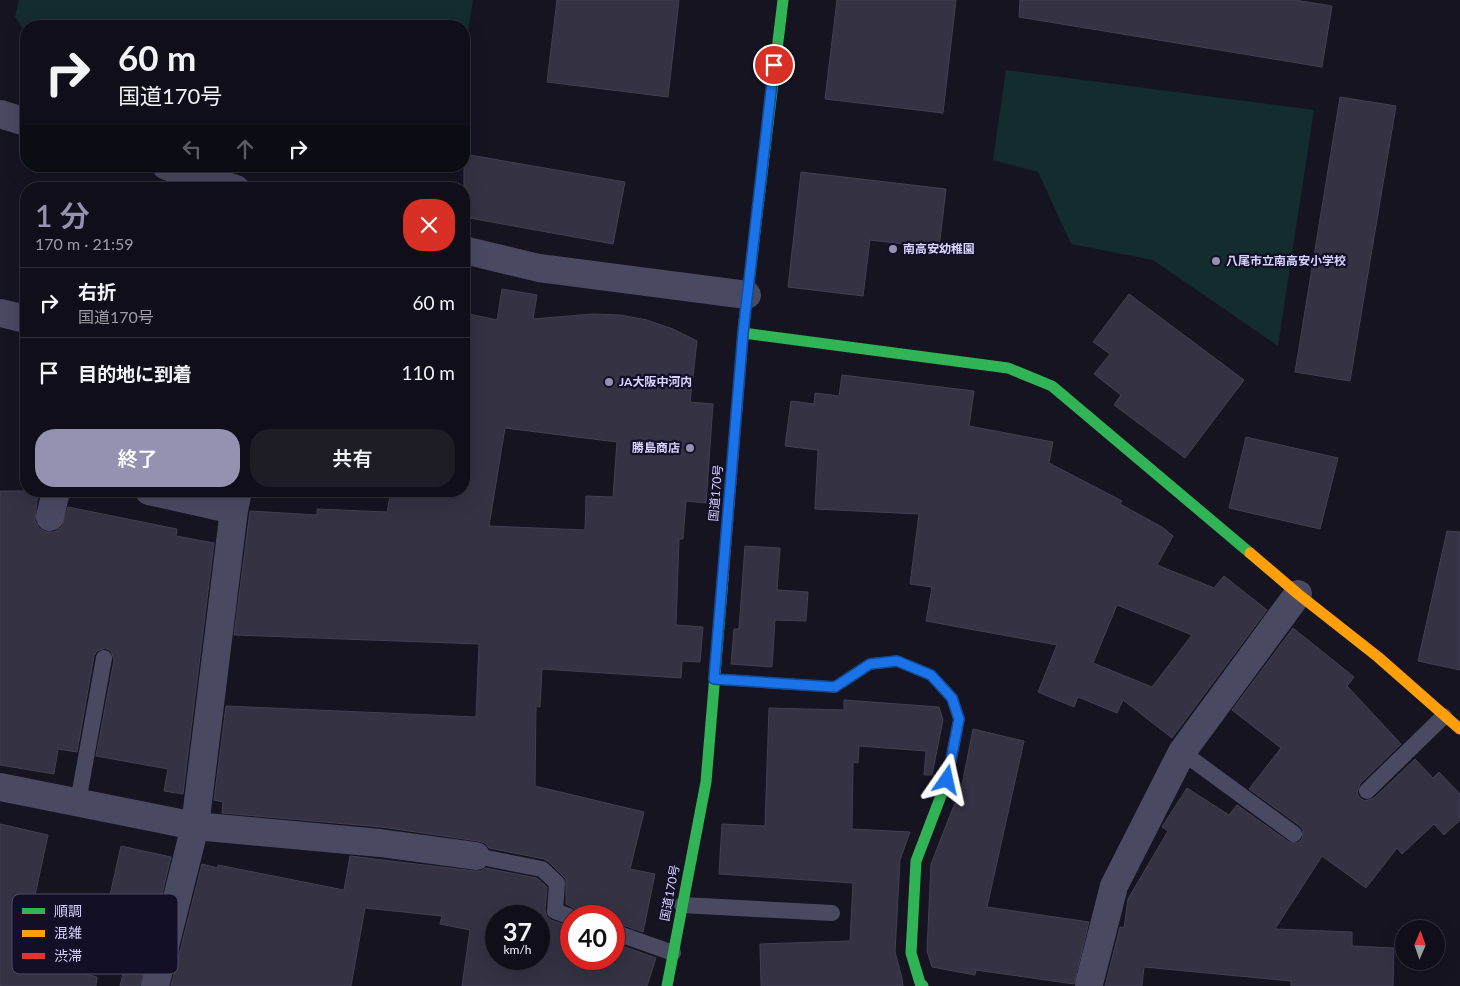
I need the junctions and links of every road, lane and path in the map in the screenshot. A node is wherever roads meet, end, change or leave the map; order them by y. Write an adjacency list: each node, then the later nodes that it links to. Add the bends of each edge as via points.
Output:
1 (784, 0): 7 (main road, 国道170号)
2 (0, 114): 3 (street)
3 (20, 120)
4 (184, 172): 5 (street)
5 (215, 182)
6 (470, 251): 7 (street, via 539,268)
7 (747, 295): 10 (main road, 国道170号)
8 (0, 313): 9 (street)
9 (20, 318)
10 (743, 333): 13 (main road, via 1008,368 1052,386); 15 (main road, 国道170号)
11 (207, 497): 12 (street)
12 (236, 500): 22 (street)
13 (1298, 594): 16 (main road); 18 (street)
14 (104, 658): 21 (lane)
15 (714, 679): 26 (main road, 国道170号, via 706,782); 33 (main road, via 835,687 870,664 897,661 931,675 952,698 959,719 947,780 916,860 911,953)
16 (1444, 716): 17 (main road); 20 (lane)
17 (1460, 729)
18 (1182, 752): 23 (lane); 31 (street, via 1114,886)
19 (0, 787): 21 (street)
20 (1367, 791)
21 (78, 802): 22 (street)
22 (196, 826): 24 (street, via 380,843); 25 (street)
23 (1294, 834)
24 (476, 856): 27 (lane, via 542,869 557,883 556,911)
25 (178, 896)
26 (682, 905): 28 (lane); 30 (main road, 国道170号)
27 (560, 913)
28 (832, 913)
29 (625, 936): 30 (lane)
30 (672, 953): 32 (main road, 国道170号)
31 (1089, 984)
32 (667, 986)
33 (923, 986)

